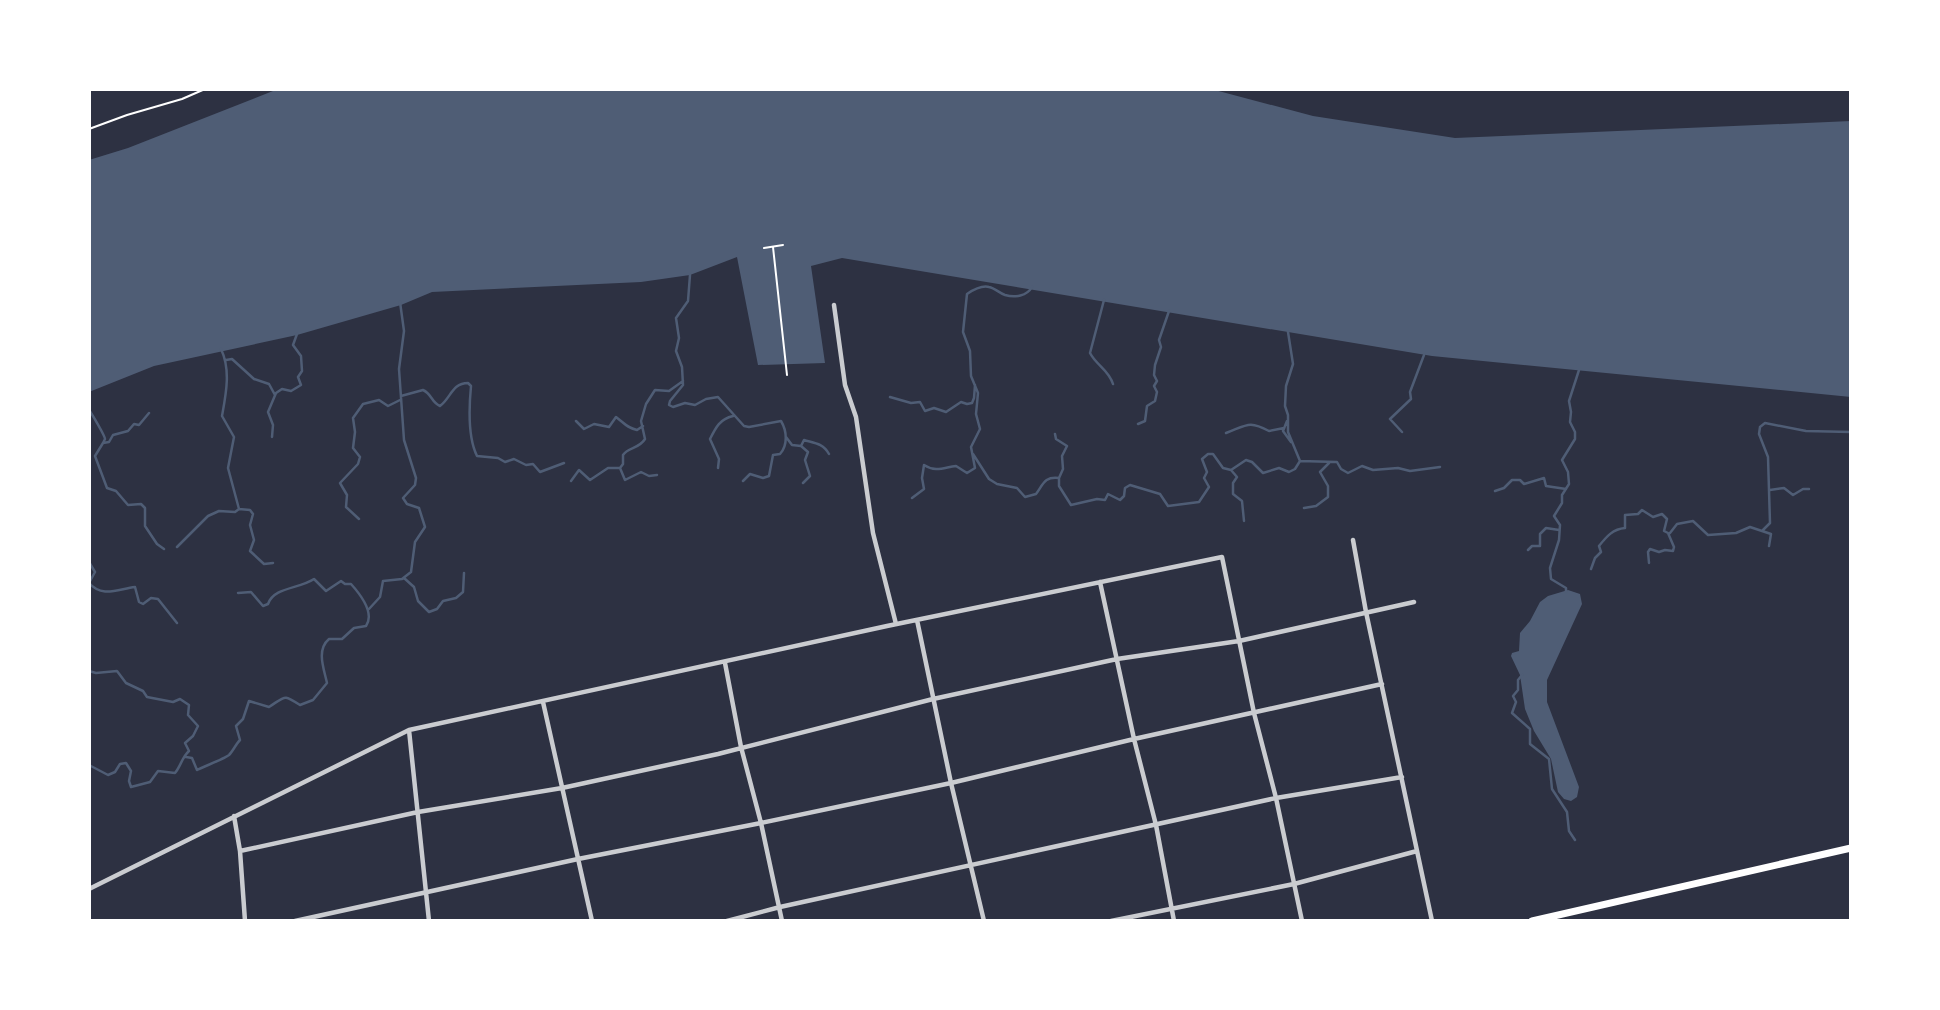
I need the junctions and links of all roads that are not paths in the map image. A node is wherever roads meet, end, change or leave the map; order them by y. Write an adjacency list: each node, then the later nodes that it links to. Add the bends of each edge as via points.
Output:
1 (834, 305): 7 (street, via 873,533)
2 (1353, 540): 5 (street)
3 (1101, 582): 6 (street); 8 (street, via 1222,556); 9 (street)
4 (1414, 603): 5 (street)
5 (1366, 612): 8 (street); 11 (street)
6 (917, 620): 7 (street); 12 (street)
7 (895, 624): 10 (street)
8 (1239, 641): 9 (street); 14 (street)
9 (1117, 659): 12 (street); 16 (street)
10 (725, 663): 13 (street); 17 (street)
11 (1382, 684): 14 (street); 18 (street)
12 (933, 699): 17 (street); 19 (street)
13 (543, 702): 15 (street); 20 (street)
14 (1254, 713): 16 (street); 21 (street)
15 (409, 730): 22 (street); 23 (street)
16 (1134, 739): 19 (street); 25 (street)
17 (741, 747): 20 (street); 24 (street)
18 (1402, 777): 21 (street); 28 (street)
19 (951, 783): 24 (street); 30 (street)
20 (562, 788): 22 (street); 29 (street)
21 (1276, 798): 25 (street); 31 (street)
22 (418, 812): 27 (street); 33 (street)
23 (234, 816): 27 (street); 32 (street)
24 (761, 823): 29 (street); 34 (street)
25 (1156, 825): 30 (street); 35 (street)
26 (1851, 848): 47 (main road)
27 (240, 851): 36 (street)
28 (1417, 851): 31 (street); 46 (street)
29 (578, 859): 33 (street); 39 (street)
30 (970, 865): 34 (street); 42 (street)
31 (1294, 884): 35 (street); 45 (street)
32 (89, 889)
33 (426, 893): 37 (street); 38 (street)
34 (780, 907): 40 (street); 41 (street)
35 (1171, 908): 43 (street); 44 (street)
36 (245, 921)
37 (295, 921)
38 (429, 921)
39 (592, 921)
40 (727, 921)
41 (782, 921)
42 (984, 921)
43 (1111, 921)
44 (1174, 921)
45 (1302, 921)
46 (1432, 921)
47 (1532, 921)

